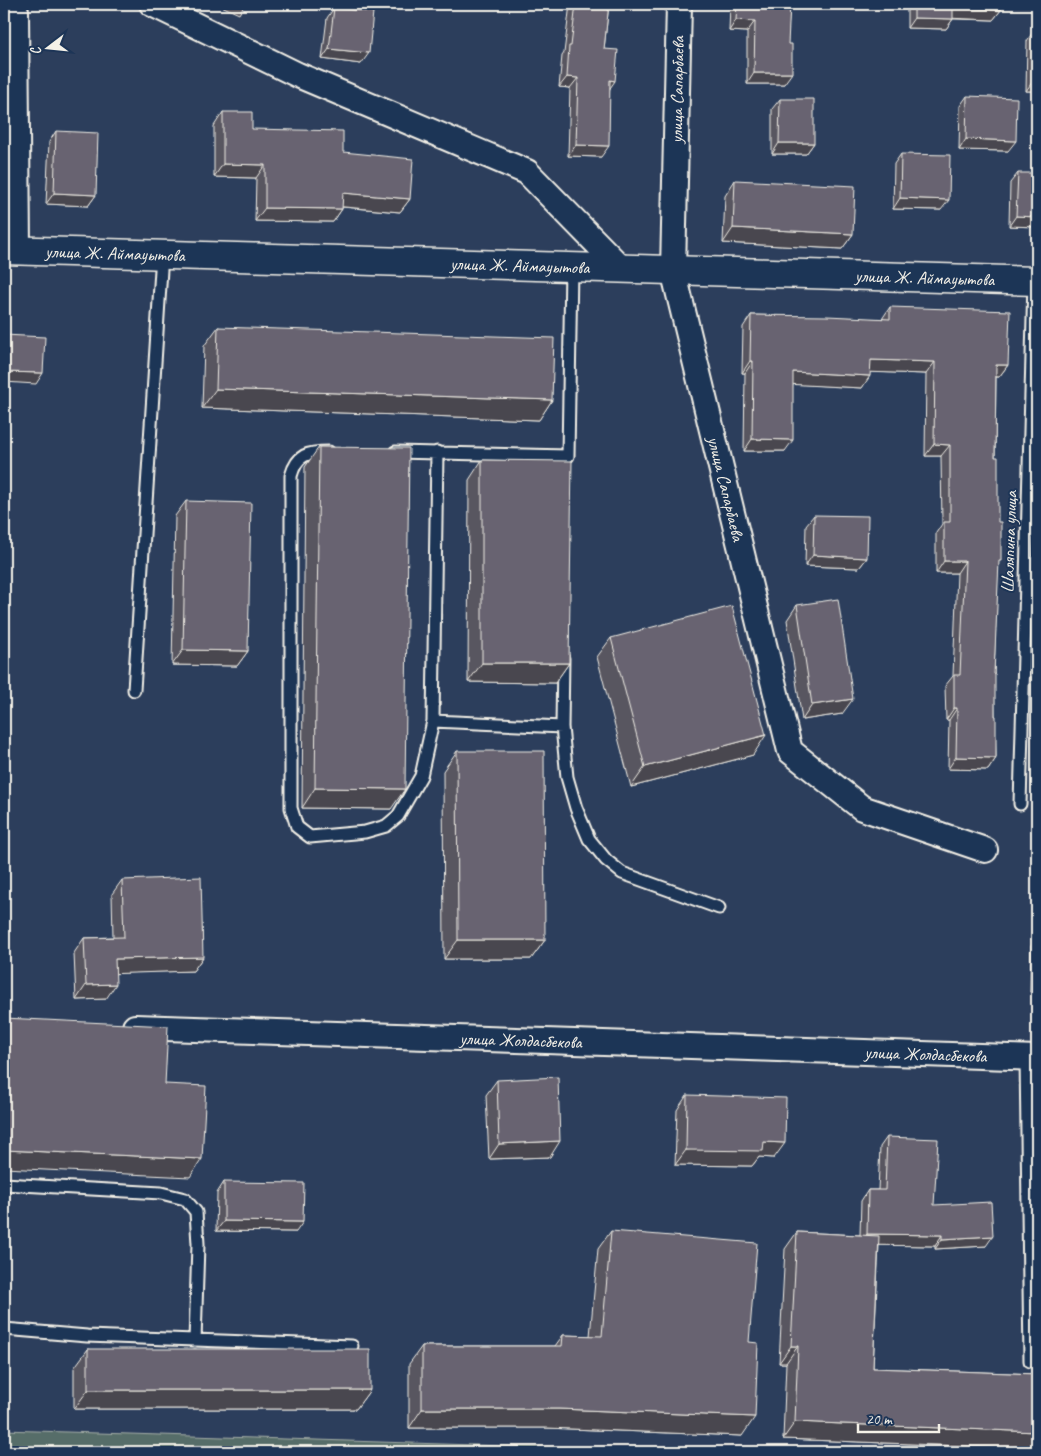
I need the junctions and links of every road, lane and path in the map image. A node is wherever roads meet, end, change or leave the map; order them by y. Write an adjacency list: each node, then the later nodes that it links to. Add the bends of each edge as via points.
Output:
1 (152, 4): 7 (street, via 298,74 527,172)
2 (679, 4): 8 (street, улица Сапарбаева)
3 (16, 11): 4 (street)
4 (11, 250): 5 (street, улица Ж. Аймауытова)
5 (162, 254): 6 (street, улица Ж. Аймауытова); 14 (lane)
6 (571, 267): 7 (street, улица Ж. Аймауытова); 12 (lane, via 568,461)
7 (621, 268): 8 (street, улица Ж. Аймауытова)
8 (673, 270): 9 (street, улица Ж. Аймауытова); 18 (street, улица Сапарбаева, via 790,751 862,808)
9 (1036, 281): 17 (lane, Шаляпина улица)
10 (345, 452): 15 (lane, via 309,453 299,458 291,476 291,808 297,827 310,837 365,832 386,826 398,816 421,776)
11 (382, 452): 12 (lane)
12 (437, 452): 15 (lane)
13 (564, 649): 16 (lane)
14 (134, 690)
15 (433, 721): 16 (lane)
16 (562, 727): 19 (lane, via 568,777 576,808 589,839 606,860 622,873)
17 (1020, 804)
18 (984, 850)
19 (718, 908)
20 (113, 1027): 21 (street, улица Жолдасбекова)
21 (1032, 1058): 26 (lane)
22 (4, 1184): 24 (lane, via 161,1193 184,1199 196,1212)
23 (4, 1330): 24 (lane)
24 (195, 1341): 25 (lane)
25 (352, 1346)
26 (1030, 1361)

